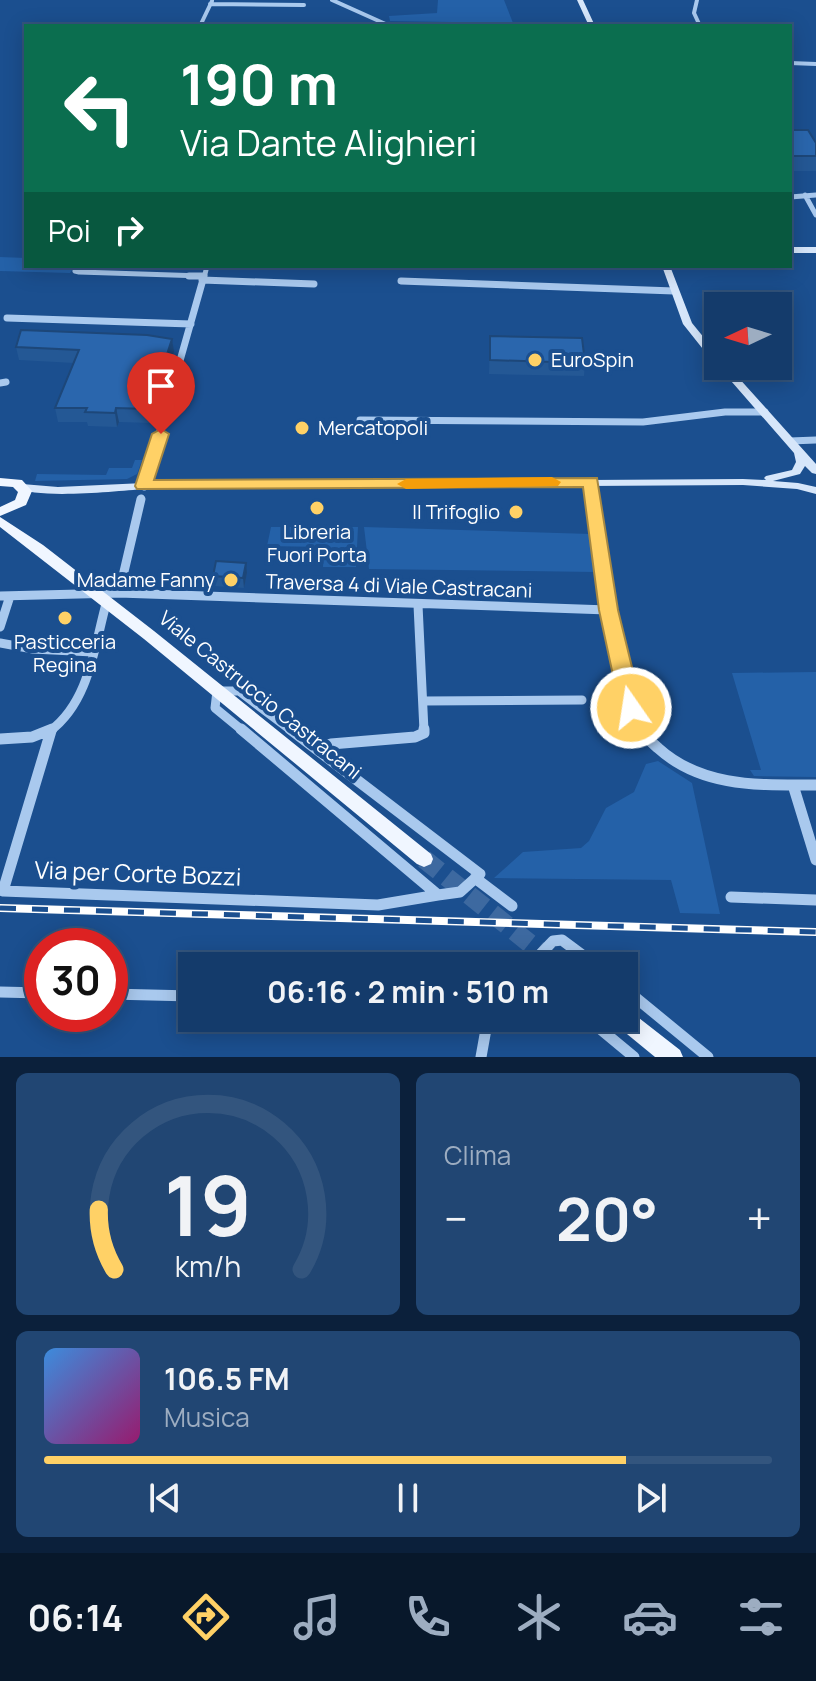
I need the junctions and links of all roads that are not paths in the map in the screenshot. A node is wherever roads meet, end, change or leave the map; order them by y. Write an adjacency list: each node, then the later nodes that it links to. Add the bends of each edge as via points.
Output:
1 (332, 0): 7 (street)
2 (580, 0): 8 (main road)
3 (697, 0): 9 (street, via 694,13)
4 (212, 2): 5 (street); 6 (street)
5 (304, 5)
6 (201, 24)
7 (386, 24)
8 (591, 24)
9 (699, 24)
10 (792, 63): 11 (street)
11 (816, 64)
12 (805, 195): 13 (street); 14 (street); 15 (street)
13 (816, 195)
14 (792, 197)
15 (816, 215)
16 (792, 250): 17 (main road)
17 (816, 250)
18 (77, 268): 21 (street)
19 (206, 268): 21 (street)
20 (667, 268): 24 (main road)
21 (202, 278): 23 (street); 26 (street)
22 (401, 281): 24 (street)
23 (314, 284)
24 (674, 291): 27 (main road, via 690,328)
25 (7, 318): 26 (street)
26 (191, 324): 38 (street)
27 (704, 344)
28 (736, 380): 29 (main road)
29 (765, 412): 30 (street, via 643,422); 32 (main road)
30 (360, 420)
31 (816, 440): 32 (street)
32 (790, 441): 33 (main road)
33 (799, 451): 34 (main road); 37 (main road)
34 (816, 473): 37 (main road)
35 (0, 482): 39 (main road, Viale Castruccio Castracani)
36 (591, 482): 37 (main road); 38 (main road); 44 (street)
37 (805, 484)
38 (142, 492): 39 (main road, via 58,490); 40 (street)
39 (11, 506): 42 (main road, Viale Castruccio Castracani, via 28,539)
40 (119, 593): 42 (street, Traversa 4 di Viale Castracani); 43 (street, Traversa 4 di Viale Castracani)
41 (5, 596): 42 (street, Traversa 4 di Viale Castracani); 45 (street)
42 (99, 599): 47 (street, Via per Corte Bozzi); 48 (main road, Viale Castruccio Castracani)
43 (418, 605): 44 (street, Traversa 4 di Viale Castracani); 50 (street)
44 (608, 610): 54 (street, via 631,708 657,749 711,778 743,785)
45 (0, 627)
46 (0, 643): 47 (street)
47 (93, 652): 51 (street, Via per Corte Bozzi, via 76,705)
48 (217, 691): 53 (street, via 239,691); 56 (main road, Viale Castruccio Castracani); 59 (street, via 215,708)
49 (582, 700): 50 (street)
50 (423, 701): 53 (street, via 424,733 331,744)
51 (51, 731): 52 (street, via 33,738); 59 (street, Via per Corte Bozzi, via 3,891 378,905)
52 (0, 739)
53 (319, 750): 58 (street, via 480,874)
54 (793, 785): 55 (street); 57 (street)
55 (816, 785)
56 (424, 859)
57 (816, 860)
58 (475, 878): 59 (street, Via per Corte Bozzi, via 460,892); 62 (street)
59 (438, 895)
60 (731, 897): 61 (street)
61 (816, 900)
62 (512, 906)
63 (542, 952): 64 (street, via 562,940)
64 (578, 952)
65 (0, 992): 66 (street)
66 (24, 993)
67 (128, 994): 68 (street)
68 (178, 996)
69 (638, 1000): 76 (street)
70 (638, 1030): 75 (main road)
71 (485, 1032): 73 (street)
72 (604, 1032): 74 (street)
73 (481, 1057)
74 (634, 1057)
75 (672, 1057)
76 (708, 1057)

